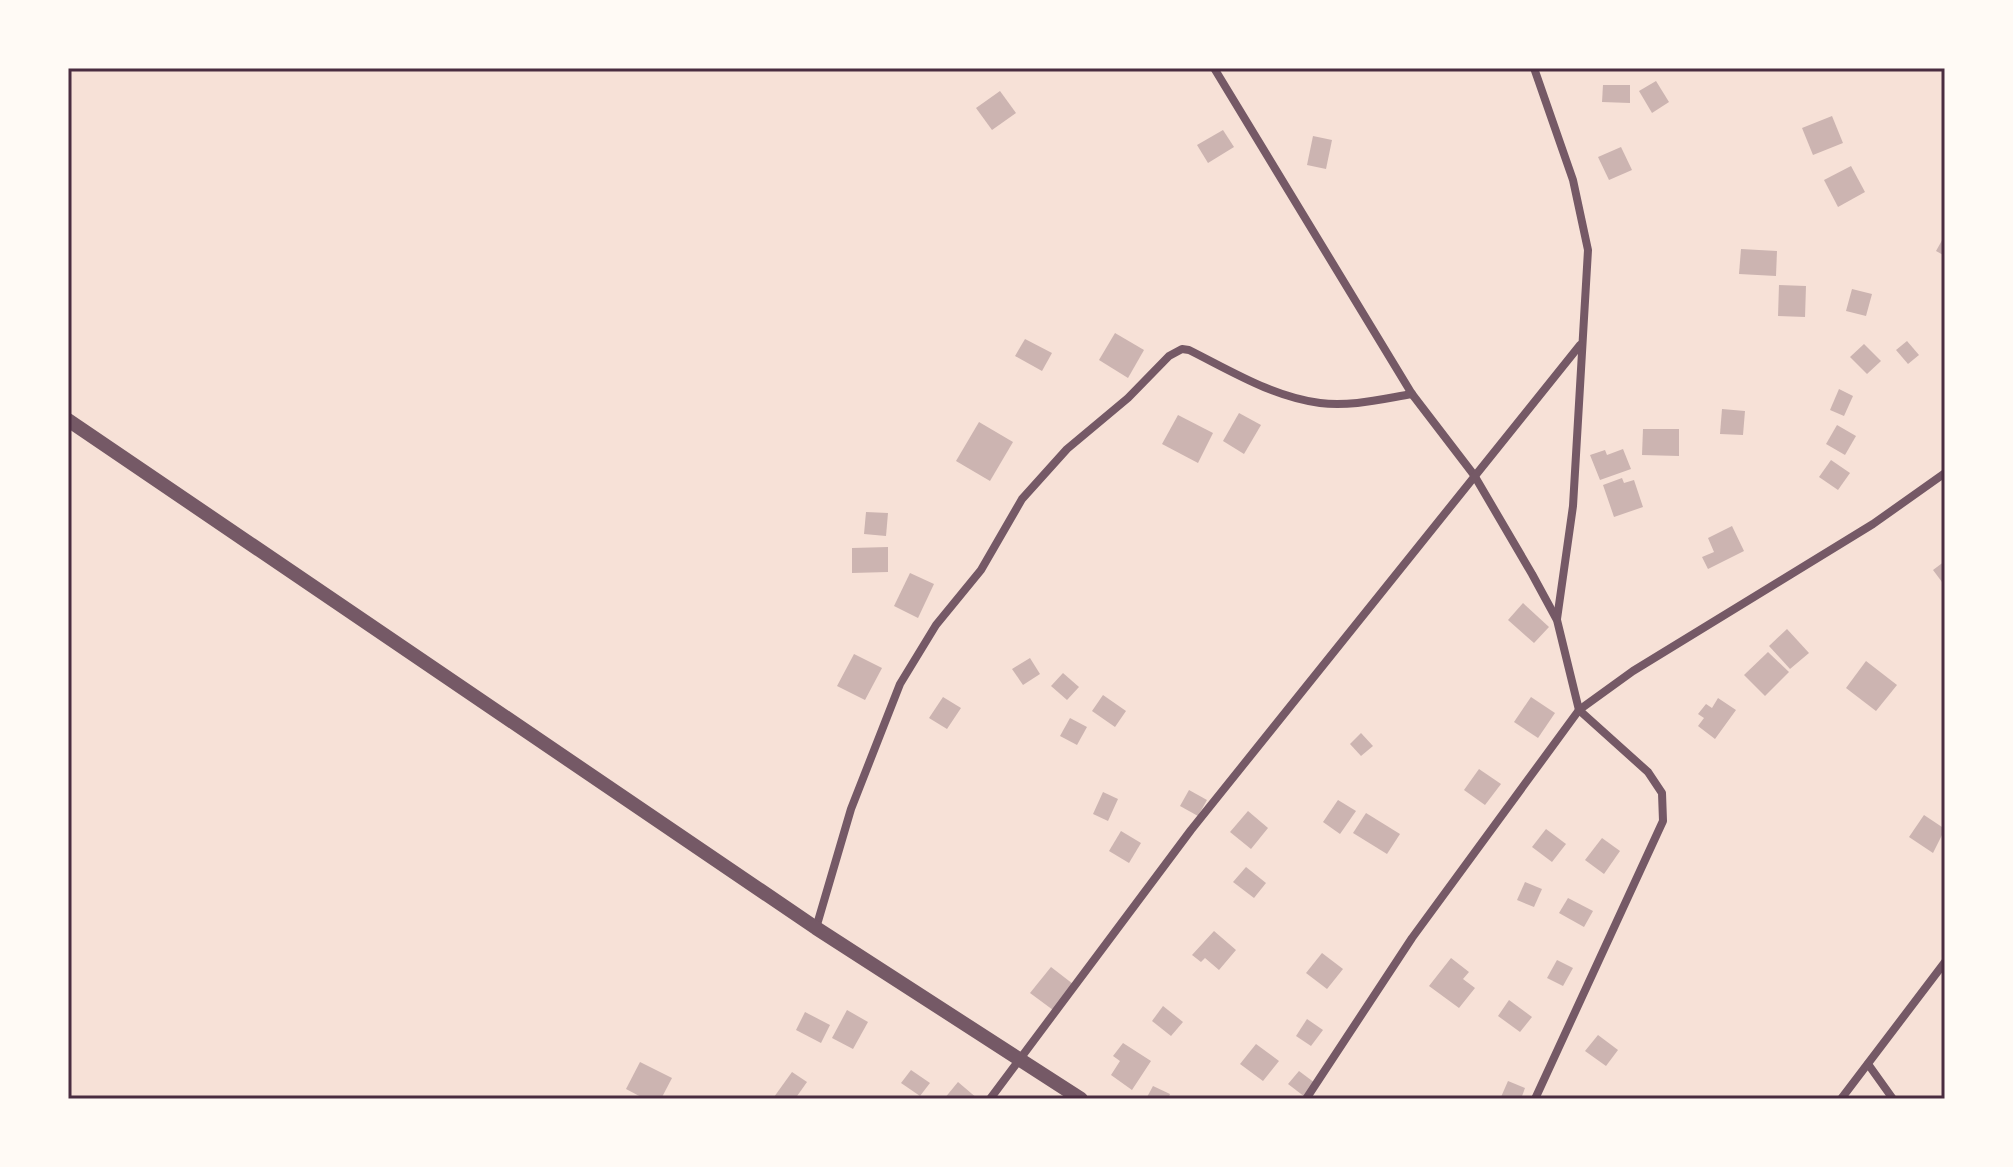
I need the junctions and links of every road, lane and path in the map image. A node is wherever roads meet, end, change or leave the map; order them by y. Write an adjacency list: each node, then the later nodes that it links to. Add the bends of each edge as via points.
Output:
1 (1214, 68): 4 (street)
2 (1534, 68): 3 (street, via 1573,180 1588,250)
3 (1580, 345): 7 (street); 8 (street, via 1573,506)
4 (1412, 394): 7 (street); 10 (street, via 1320,403 1267,389 1189,350 1169,356 1067,449 1022,499 981,570 936,625 900,684 851,809)
5 (68, 420): 10 (street)
6 (1945, 473): 9 (street)
7 (1474, 475): 8 (street); 12 (street, via 1191,830)
8 (1557, 620): 9 (street)
9 (1579, 710): 16 (street, via 1412,938); 17 (street, via 1648,772 1662,793 1663,821)
10 (816, 928): 12 (street)
11 (1945, 962): 13 (street)
12 (1021, 1058): 14 (street); 15 (street)
13 (1868, 1064): 18 (street); 19 (street)
14 (990, 1099)
15 (1081, 1099)
16 (1306, 1099)
17 (1535, 1099)
18 (1841, 1099)
19 (1893, 1099)

